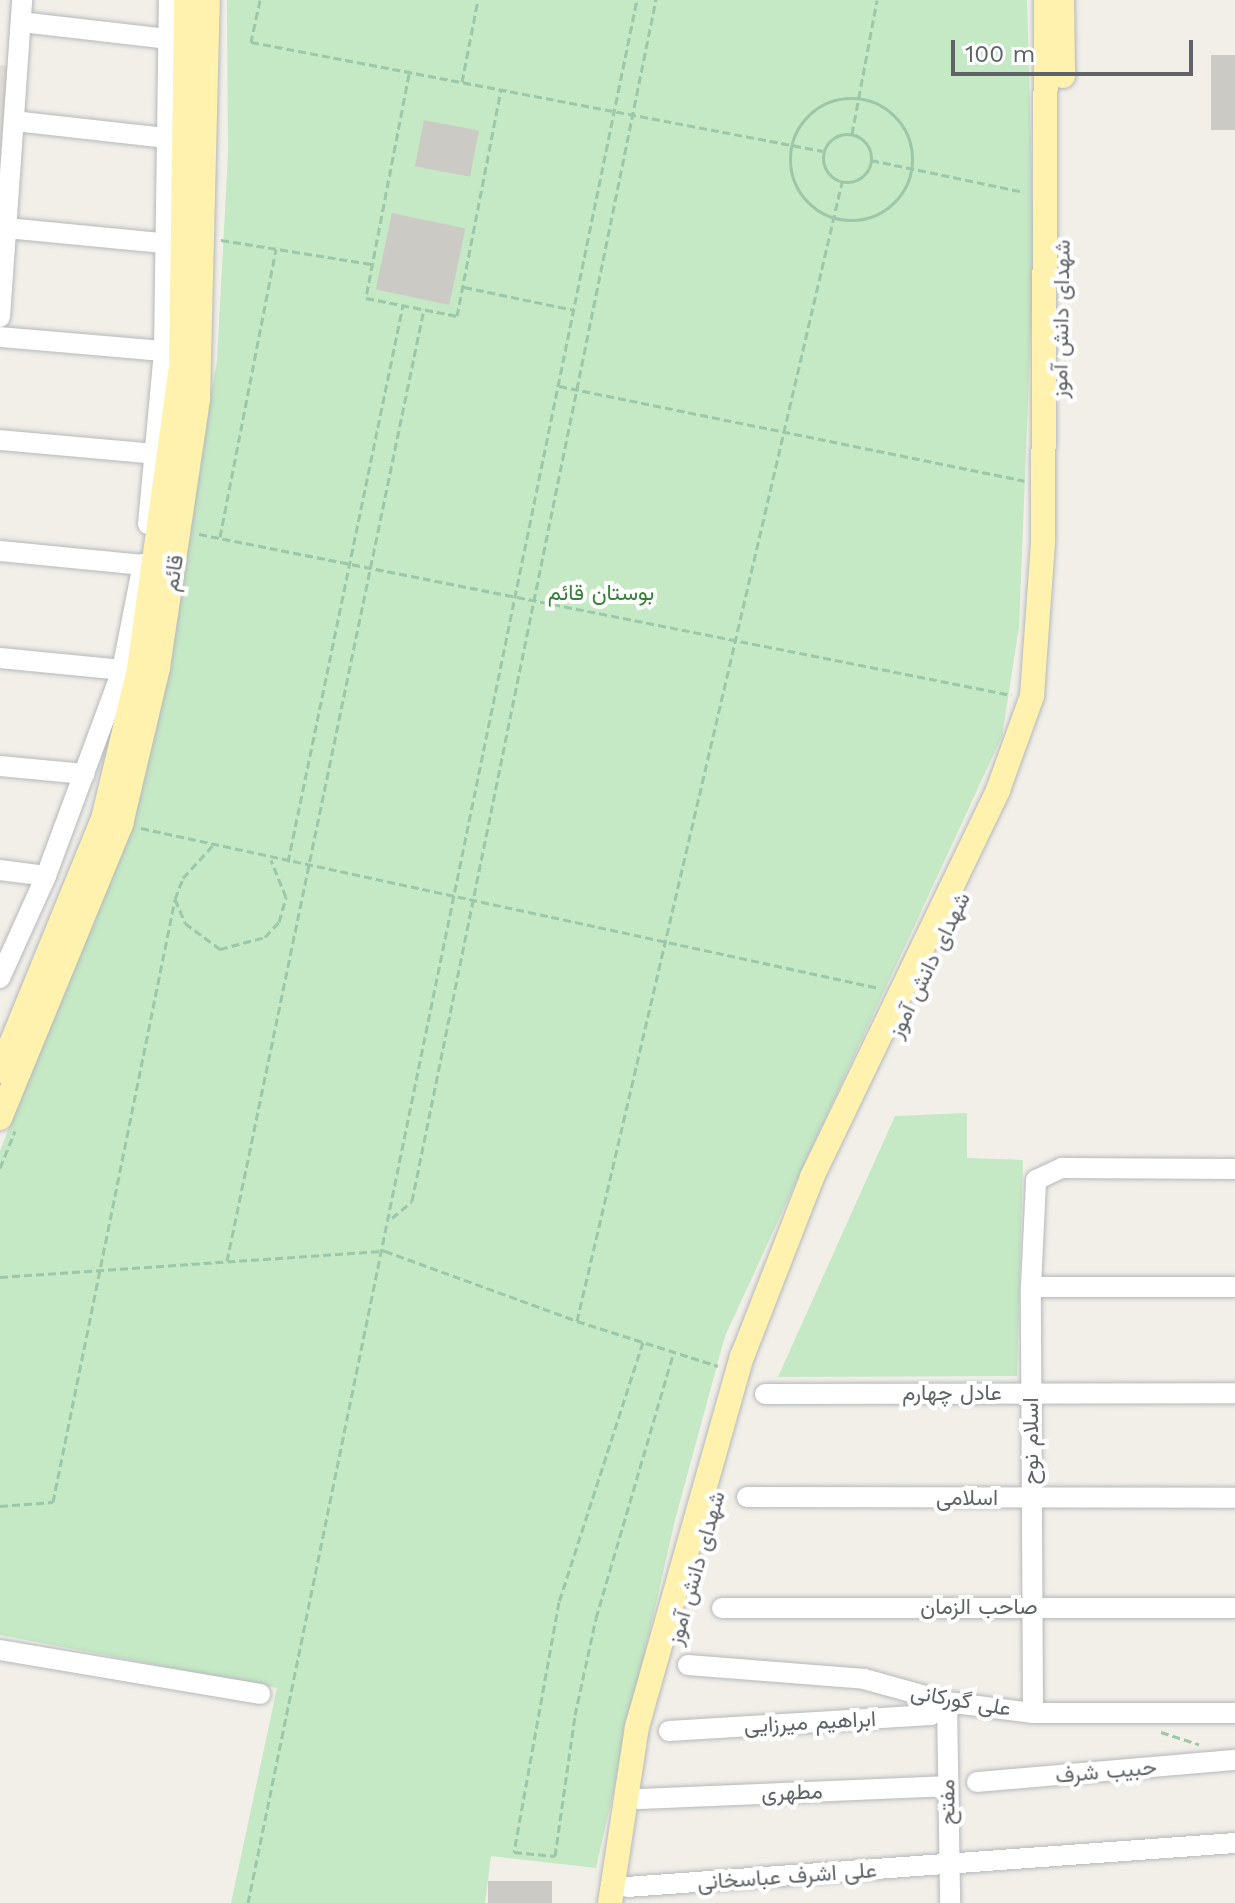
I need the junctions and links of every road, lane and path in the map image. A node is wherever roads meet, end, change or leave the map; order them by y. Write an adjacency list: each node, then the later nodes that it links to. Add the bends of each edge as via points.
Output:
1 (22, 0): 12 (street)
2 (169, 0): 13 (street)
3 (186, 0): 75 (main road, قائم, via 181,366 139,669 103,819)
4 (208, 0): 31 (main road, قائم)
5 (260, 0): 14 (path, via 251,42)
6 (478, 0): 15 (path)
7 (637, 0): 18 (path)
8 (656, 0): 19 (path)
9 (877, 0): 17 (path)
10 (1046, 0): 111 (main road, via 1043,542 1032,696 998,790 778,1257 681,1560)
11 (1062, 0): 111 (main road, شهدای دانش آموز, via 1054,651 1045,698 1011,800 858,1110 788,1273 684,1605)
12 (21, 22): 13 (street); 20 (street)
13 (168, 39): 22 (street)
14 (409, 72): 15 (path); 34 (path)
15 (462, 82): 16 (path)
16 (501, 89): 18 (path); 35 (path)
17 (859, 98): 21 (path); 23 (path, via 841,98 816,109); 26 (path, via 894,115 906,130)
18 (614, 111): 19 (path); 38 (path)
19 (633, 115): 23 (path); 43 (path)
20 (14, 121): 22 (street); 30 (street)
21 (852, 134): 24 (path, via 838,135); 25 (path, via 868,147)
22 (166, 138): 32 (street)
23 (791, 145): 24 (path); 29 (path, via 789,163 803,198)
24 (823, 151): 27 (path, via 828,174)
25 (871, 160): 26 (path); 27 (path, via 858,180)
26 (912, 168): 28 (path); 29 (path, via 899,197 875,216)
27 (842, 182): 29 (path)
28 (1031, 193)
29 (834, 218): 44 (path)
30 (6, 228): 32 (street); 39 (street)
31 (205, 237): 33 (path); 48 (main road, قائم, via 198,399)
32 (163, 243): 41 (street)
33 (276, 249): 34 (path); 49 (path)
34 (372, 264): 36 (path, via 366,298)
35 (462, 287): 37 (path, via 457,316); 38 (path)
36 (403, 305): 37 (path); 51 (path)
37 (424, 309): 53 (path)
38 (574, 310): 42 (path)
39 (0, 317)
40 (0, 337): 41 (street)
41 (164, 351): 46 (street)
42 (559, 386): 43 (path); 54 (path)
43 (577, 390): 44 (path); 55 (path)
44 (784, 432): 47 (path); 56 (path)
45 (0, 440): 46 (street)
46 (156, 454): 52 (street)
47 (1024, 481)
48 (180, 530): 49 (path); 62 (main road, قائم, via 158,667)
49 (220, 537): 51 (path)
50 (0, 551): 52 (street)
51 (350, 562): 53 (path); 65 (path)
52 (143, 565): 58 (street)
53 (371, 567): 54 (path); 66 (path)
54 (517, 597): 55 (path); 69 (path)
55 (534, 600): 56 (path); 71 (path)
56 (735, 641): 59 (path); 72 (path)
57 (0, 658): 58 (street)
58 (122, 670): 61 (street)
59 (1011, 695)
60 (0, 766): 61 (street)
61 (85, 774): 68 (street)
62 (121, 824): 63 (path); 76 (main road, قائم)
63 (213, 845): 64 (path); 70 (path, via 183,878)
64 (270, 858): 65 (path); 70 (path, via 286,897 279,922 265,937 220,949 185,923)
65 (287, 862): 66 (path)
66 (309, 866): 69 (path); 80 (path)
67 (0, 870): 68 (street)
68 (46, 876): 73 (street)
69 (456, 898): 71 (path); 78 (path)
70 (175, 899): 81 (path)
71 (473, 901): 72 (path); 78 (path, via 412,1201)
72 (665, 942): 74 (path); 85 (path)
73 (0, 978)
74 (883, 989)
75 (0, 1071)
76 (0, 1118)
77 (1235, 1169): 83 (street, اسلام نوح, via 1044,1172 1033,1190)
78 (392, 1218): 79 (path)
79 (385, 1251): 80 (path); 85 (path); 115 (path)
80 (227, 1261): 81 (path)
81 (101, 1270): 82 (path); 95 (path, via 53,1502)
82 (0, 1277)
83 (1031, 1287): 84 (street); 89 (street, اسلام نوح)
84 (1235, 1287)
85 (577, 1321): 86 (path)
86 (643, 1342): 87 (path); 87 (path, via 559,1602 514,1852 555,1856 575,1715 596,1618)
87 (674, 1351): 88 (path)
88 (722, 1367)
89 (1031, 1392): 90 (street, عادل چهارم); 91 (street, عادل چهارم); 93 (street, اسلام نوح)
90 (1235, 1393)
91 (765, 1394)
92 (747, 1497): 93 (street, اسلامی)
93 (1031, 1498): 94 (street, اسلامی); 96 (street, اسلام نوح)
94 (1235, 1498)
95 (0, 1506)
96 (1032, 1607): 97 (street, صاحب الزمان); 98 (street, صاحب الزمان); 103 (street, اسلام نوح)
97 (722, 1608)
98 (1235, 1608)
99 (0, 1650): 101 (street)
100 (688, 1665): 102 (street, علی گورکانی, via 864,1679)
101 (260, 1694)
102 (947, 1702): 103 (street, علی گورکانی); 106 (street, ابراهیم میرزایی, via 931,1715); 110 (street, مفتح)
103 (1033, 1713): 104 (street, علی گورکانی)
104 (1235, 1713)
105 (1149, 1729): 107 (path)
106 (669, 1731)
107 (1206, 1746)
108 (1235, 1760): 109 (street, حبیب شرف)
109 (977, 1782)
110 (947, 1786): 111 (street, مطهری); 113 (street, مفتح)
111 (631, 1797): 114 (main road, شهدای دانش آموز)
112 (1235, 1843): 113 (street, علی اشرف عباسخانی)
113 (946, 1866): 114 (street, علی اشرف عباسخانی); 116 (street, مفتح)
114 (621, 1898)
115 (248, 1903)
116 (950, 1903)

